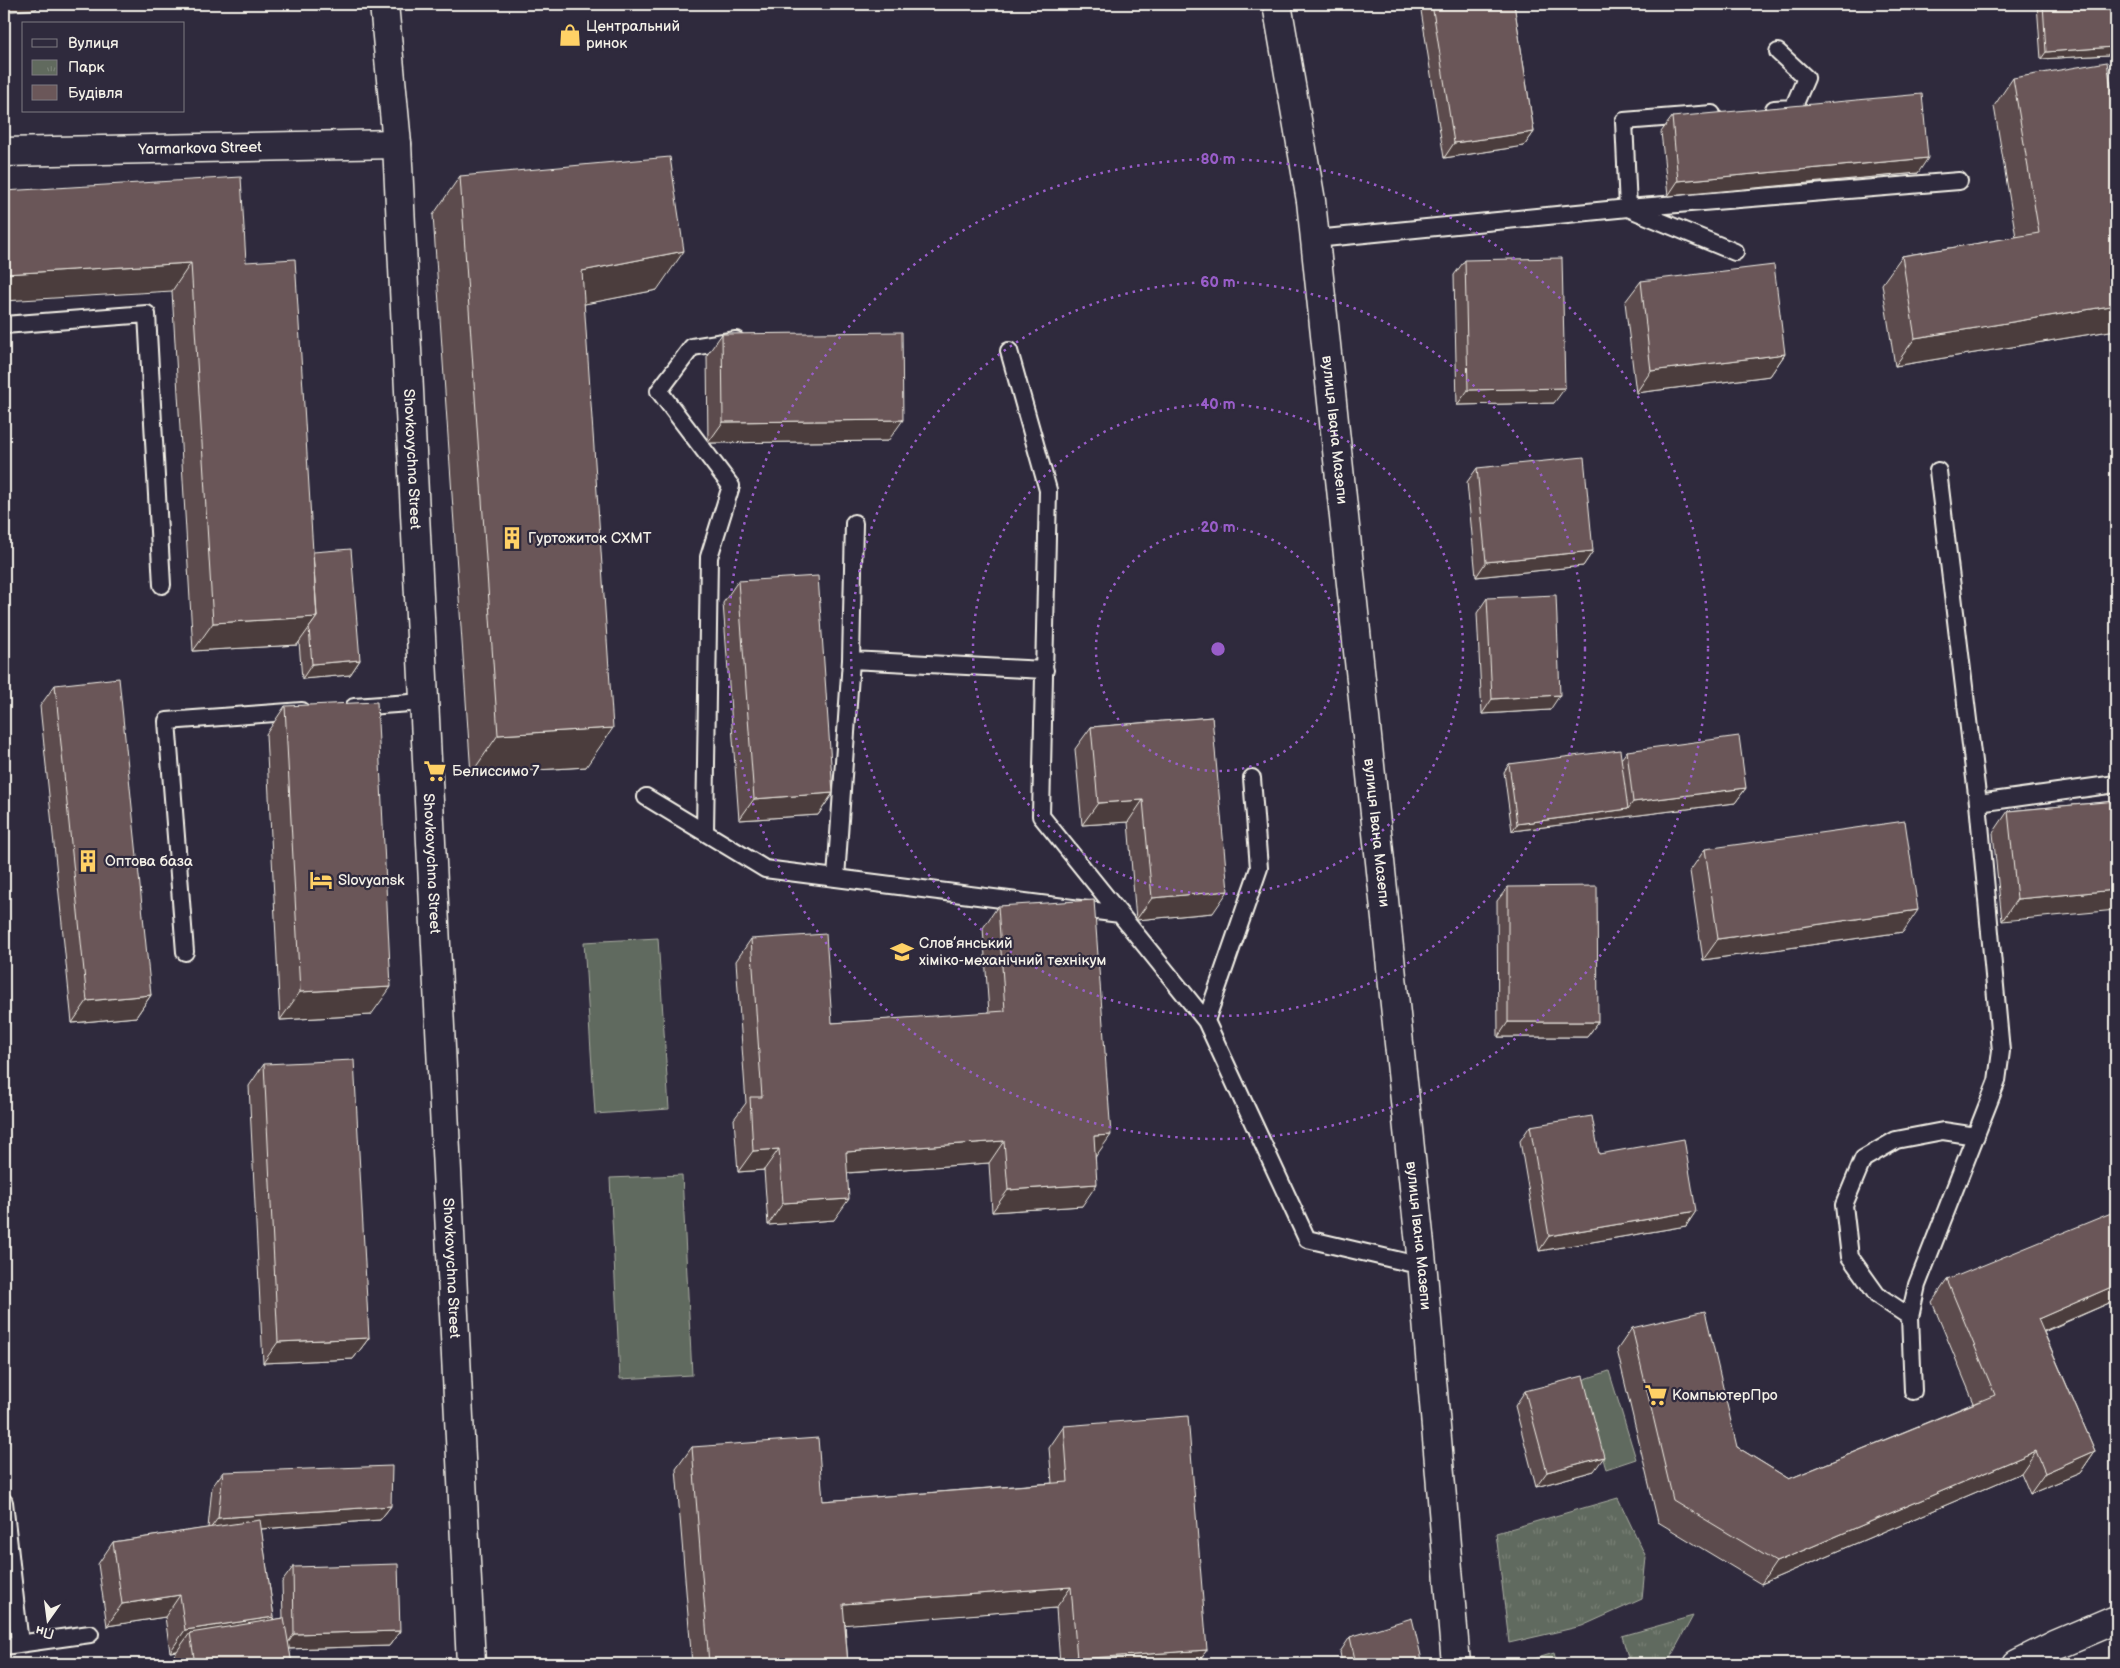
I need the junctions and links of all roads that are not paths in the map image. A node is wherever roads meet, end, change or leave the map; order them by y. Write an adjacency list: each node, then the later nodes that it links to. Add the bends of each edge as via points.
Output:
1 (384, 4): 6 (street, Shovkovychna Street)
2 (1277, 4): 10 (street, вулиця Івана Мазепи)
3 (1778, 52): 4 (lane, via 1806,78 1793,108)
4 (1754, 111)
5 (1724, 113): 9 (lane, via 1624,121)
6 (398, 144): 7 (street, Yarmarkova Street); 20 (street, Shovkovychna Street)
7 (4, 152)
8 (1958, 181): 9 (lane)
9 (1628, 208): 10 (lane); 11 (lane)
10 (1315, 239): 33 (street, вулиця Івана Мазепи)
11 (1735, 252)
12 (4, 325): 17 (lane, via 147,314)
13 (755, 337): 27 (lane, via 692,348 659,391 731,486 709,557)
14 (1009, 352): 19 (lane, via 1048,490)
15 (1938, 471): 26 (lane)
16 (854, 523): 18 (lane)
17 (162, 585)
18 (851, 660): 19 (lane); 28 (lane)
19 (1045, 670): 29 (lane, via 1041,816)
20 (424, 702): 21 (lane); 42 (street, Shovkovychna Street)
21 (335, 709)
22 (316, 710): 30 (lane, via 167,721)
23 (1252, 778): 31 (lane, via 1259,868)
24 (2116, 784): 26 (lane)
25 (646, 797): 27 (lane)
26 (1978, 804): 32 (lane, via 2000,1051 1997,1081)
27 (705, 832): 28 (lane, via 765,869)
28 (836, 878): 29 (lane)
29 (1120, 914): 31 (lane)
30 (185, 952)
31 (1206, 1021): 33 (lane, via 1307,1239)
32 (1976, 1136): 34 (lane, via 1917,1285); 34 (lane, via 1943,1131 1896,1140 1863,1159 1844,1205 1850,1258 1877,1295)
33 (1422, 1266): 43 (street, вулиця Івана Мазепи)
34 (1910, 1317): 35 (lane)
35 (1913, 1391)
36 (4, 1502): 39 (lane)
37 (2116, 1619): 41 (street)
38 (90, 1634): 39 (lane)
39 (20, 1644): 40 (lane)
40 (4, 1646)
41 (2060, 1654): 44 (street)
42 (471, 1664)
43 (1456, 1664)
44 (2017, 1664)

